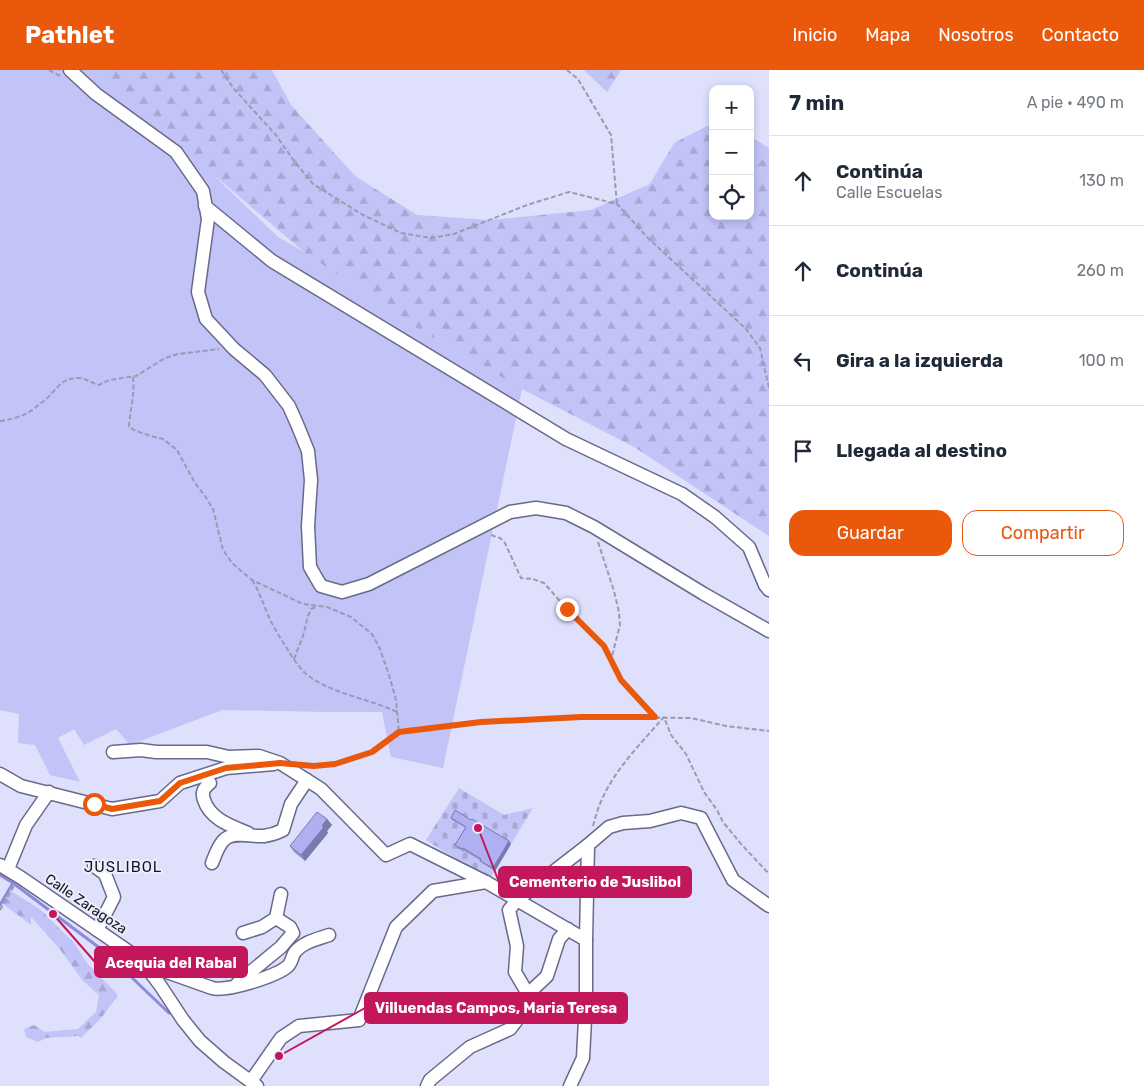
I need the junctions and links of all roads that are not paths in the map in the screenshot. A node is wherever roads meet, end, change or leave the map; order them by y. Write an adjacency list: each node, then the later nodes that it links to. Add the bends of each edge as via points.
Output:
1 (70, 70): 2 (street, via 96,94 176,152 203,191)
2 (205, 206): 3 (street, via 272,261 566,439 682,494 749,547); 4 (street, via 208,218 198,292 206,319 265,375 289,406 308,451 311,480 310,568 321,586 342,592 369,584 510,512 536,508 566,513 594,527)
3 (769, 590)
4 (769, 631)
5 (114, 752): 6 (street, via 207,752 229,757 259,756)
6 (280, 763): 8 (street); 10 (street, via 226,768 180,783 160,801 112,809)
7 (0, 774): 10 (street, via 21,786)
8 (307, 780): 11 (street, via 291,804 283,830 264,836); 16 (street, via 321,789 386,854 410,844)
9 (210, 783): 11 (street, via 202,796 213,816)
10 (49, 792): 15 (street)
11 (253, 835): 13 (street, via 225,839)
12 (588, 846): 18 (street); 19 (street, via 609,827 623,822 650,821 681,813 701,818 733,880); 25 (street)
13 (212, 864)
14 (94, 866): 22 (street, via 104,874 114,897)
15 (4, 867): 22 (street, Calle Zaragoza)
16 (486, 882): 18 (street); 29 (street, via 433,891 396,928 359,1020 299,1026 281,1038)
17 (281, 894): 20 (street)
18 (518, 900): 21 (street); 28 (street, via 509,910 517,946 515,972)
19 (769, 906)
20 (276, 918): 23 (street); 27 (street, via 293,932 281,947)
21 (568, 929): 25 (street); 28 (street, via 559,939 547,976)
22 (97, 930): 26 (street, Calle Zaragoza, via 141,960)
23 (243, 934)
24 (329, 935): 27 (street, via 300,947 290,965 258,980)
25 (586, 940): 31 (street, via 583,1058)
26 (150, 971): 27 (street, via 166,972 216,989); 29 (street, Calle Zaragoza, via 200,1041)
27 (235, 986)
28 (528, 994): 30 (street, via 520,1016 510,1029 470,1047)
29 (254, 1084)
30 (427, 1086)
31 (570, 1086)

